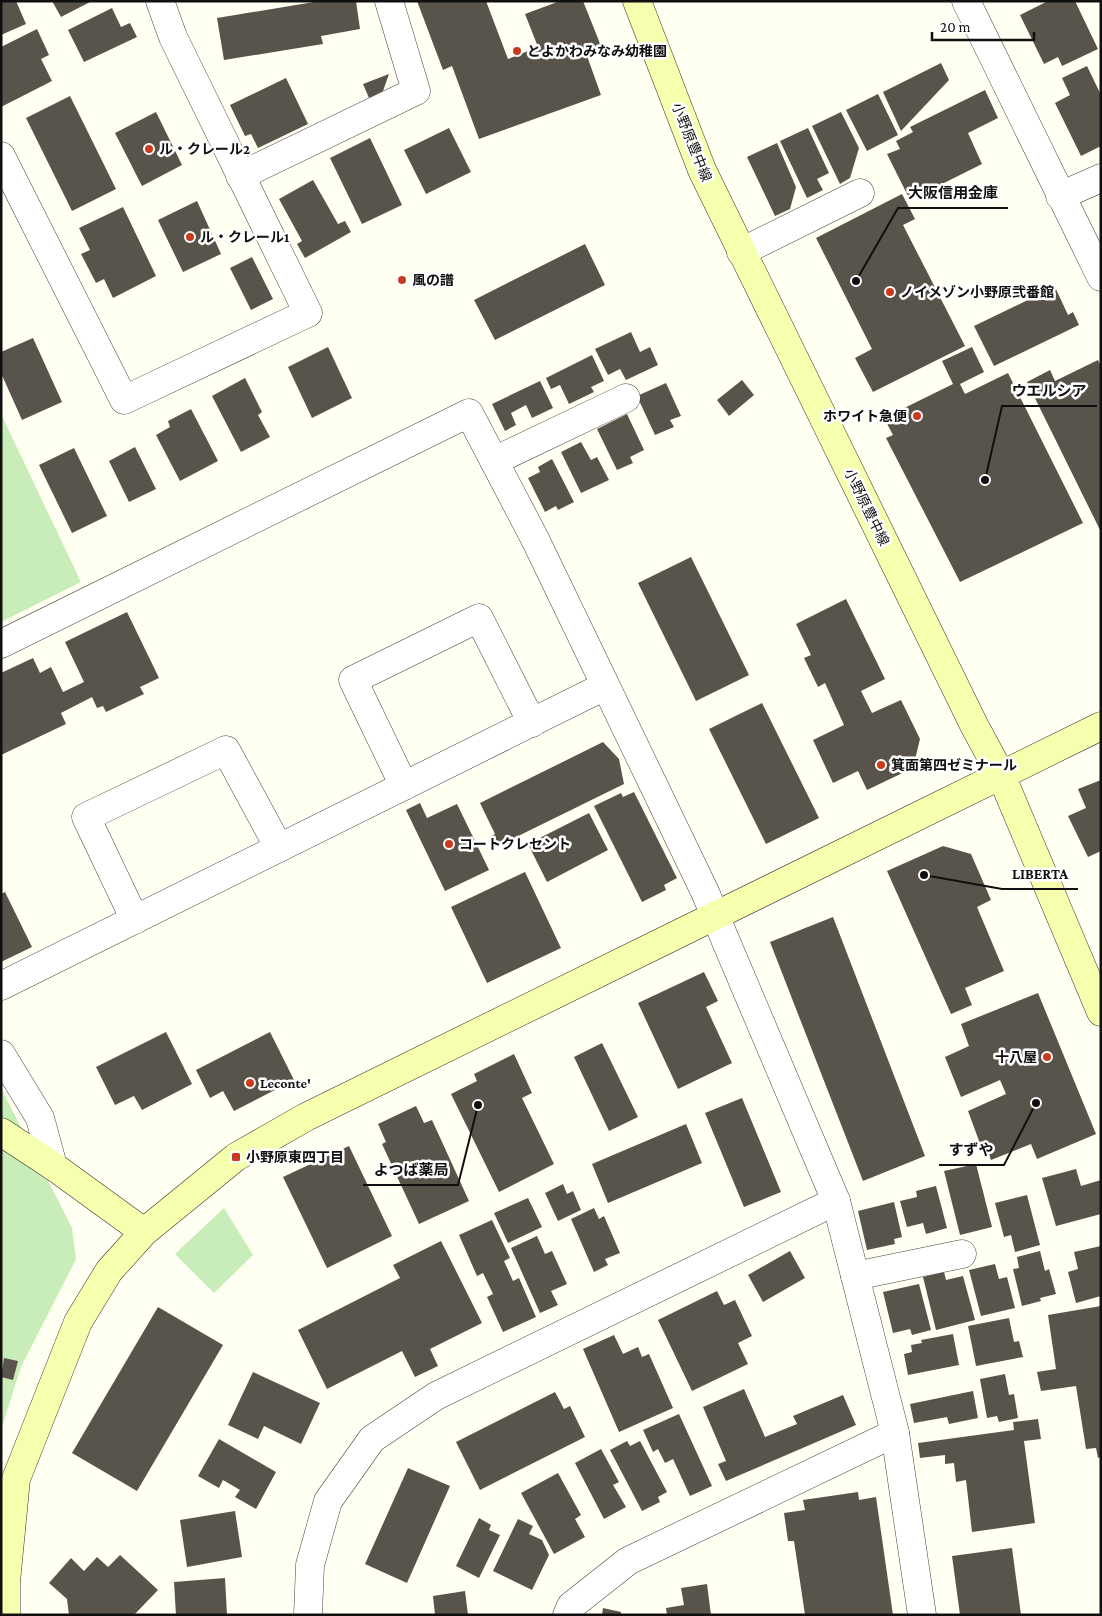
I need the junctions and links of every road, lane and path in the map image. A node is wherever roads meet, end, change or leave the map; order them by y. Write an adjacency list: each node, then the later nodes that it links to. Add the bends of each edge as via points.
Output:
1 (160, 1): 6 (street, via 173,36)
2 (388, 1): 6 (street, via 416,91)
3 (637, 1): 10 (street, 小野原豊中線, via 702,170)
4 (966, 1): 9 (street)
5 (1, 156): 6 (street, via 124,400 308,313)
6 (240, 176)
7 (1101, 178): 9 (street)
8 (860, 193): 10 (street)
9 (1060, 196): 11 (street)
10 (741, 252): 18 (street, 小野原豊中線)
11 (1101, 277)
12 (626, 398): 13 (street)
13 (494, 461): 14 (street, via 469,413); 15 (street)
14 (1, 644)
15 (605, 686): 16 (street); 21 (street)
16 (532, 723): 19 (street); 19 (street, via 479,618 353,680)
17 (1101, 726): 18 (street)
18 (1001, 775): 21 (street); 24 (street, 小野原豊中線)
19 (404, 786): 20 (street)
20 (278, 848): 22 (street); 22 (street, via 226,750 86,817)
21 (716, 916): 28 (street); 29 (street, via 306,1117 236,1157)
22 (135, 920): 23 (street)
23 (1, 986)
24 (1101, 1012)
25 (1, 1054): 27 (street, via 40,1118)
26 (1, 1132): 27 (street)
27 (53, 1166): 29 (street)
28 (836, 1201): 31 (street); 34 (street, via 436,1396 372,1439 328,1501 310,1565)
29 (144, 1232): 33 (street, via 109,1271 78,1322 16,1479)
30 (962, 1254): 31 (street)
31 (855, 1276): 32 (street)
32 (894, 1433): 35 (street, via 628,1561 571,1606); 36 (street)
33 (6, 1615)
34 (308, 1615)
35 (567, 1615)
36 (922, 1615)

